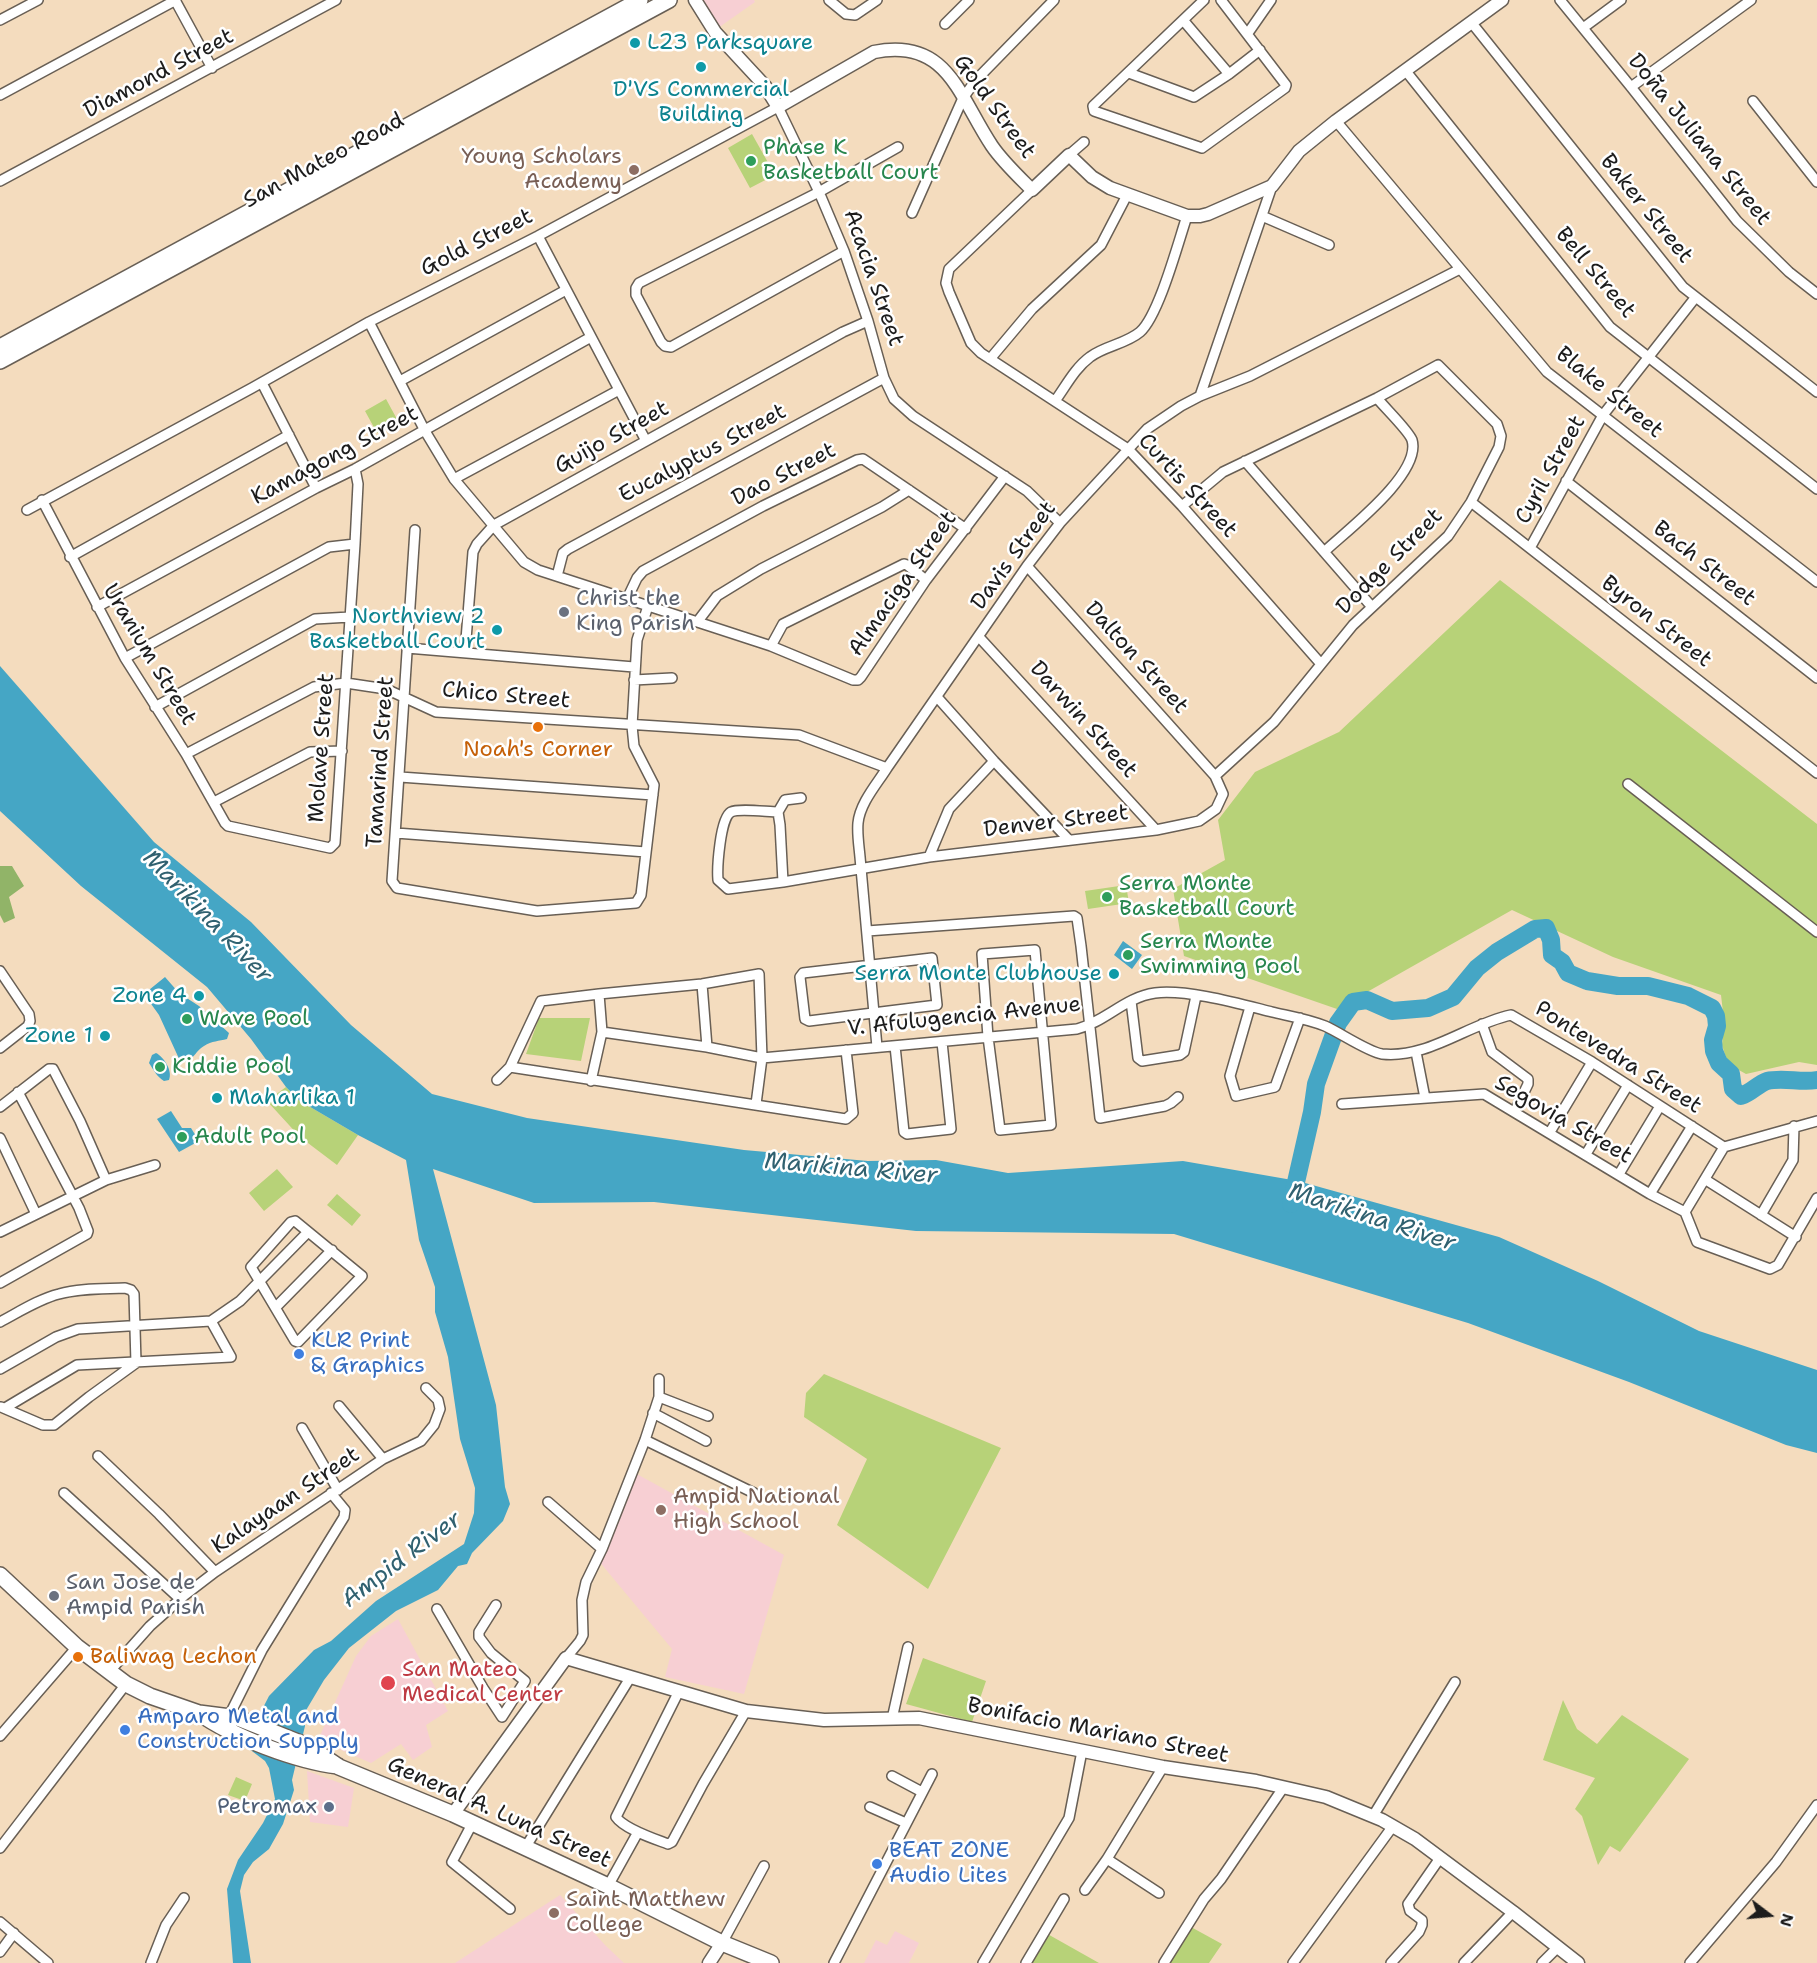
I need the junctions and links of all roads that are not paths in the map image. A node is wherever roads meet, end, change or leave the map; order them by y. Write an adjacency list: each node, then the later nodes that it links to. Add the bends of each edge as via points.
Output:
1 (38, 0): 18 (street)
2 (176, 0): 25 (street); 30 (street)
3 (336, 0): 25 (street, Diamond Street)
4 (640, 0): 57 (main road, San Mateo Road)
5 (669, 0): 60 (main road, San Mateo Road)
6 (695, 0): 33 (street, Acacia Street, via 716,32 766,87)
7 (829, 0): 8 (street, via 846,14 855,15)
8 (877, 0)
9 (969, 0): 21 (street)
10 (1053, 0): 31 (street)
11 (1204, 0): 19 (street)
12 (1221, 0): 23 (street)
13 (1271, 0): 23 (street)
14 (1502, 0): 20 (street)
15 (1560, 0): 22 (street, Doña Juliana Street)
16 (1621, 0): 22 (street)
17 (1751, 0): 29 (street)
18 (0, 20)
19 (1183, 21): 27 (street); 28 (street)
20 (1472, 22): 26 (street); 53 (street, Baker Street)
21 (945, 24)
22 (1583, 28): 29 (street, Doña Juliana Street)
23 (1248, 33): 24 (street)
24 (1260, 50): 27 (street, via 1285,88 1204,148 1094,111 1094,106); 28 (street)
25 (212, 68): 38 (street, Diamond Street)
26 (1405, 70): 34 (street); 58 (street, Bell Street, via 1611,327)
27 (1129, 73): 28 (street, via 1194,97)
28 (1229, 74)
29 (1631, 87): 52 (street, Doña Juliana Street, via 1737,221)
30 (0, 96)
31 (963, 98): 33 (street, Gold Street, via 935,61 917,53 888,49 874,52); 41 (street, Gold Street, via 999,155); 44 (street)
32 (1753, 101): 39 (street)
33 (778, 107): 42 (street, Acacia Street); 47 (street, Gold Street)
34 (1336, 121): 40 (street, via 1299,151); 50 (street, Blake Street)
35 (1084, 142): 37 (street)
36 (898, 147): 42 (street)
37 (1069, 155): 41 (street); 43 (street, via 1100,183)
38 (0, 181)
39 (1817, 182)
40 (1272, 186): 45 (street, via 1208,214); 46 (street)
41 (1032, 190): 59 (street, Curtis Street, via 956,261 947,275 949,292 970,342)
42 (819, 192): 49 (street, Acacia Street); 49 (street, via 639,283 636,295 661,342 671,347)
43 (1128, 195): 45 (street); 59 (street, via 1101,245 1032,309)
44 (912, 213)
45 (1187, 216): 68 (street, via 1149,321 1139,333 1091,356)
46 (1262, 216): 48 (street); 66 (street)
47 (537, 236): 51 (street); 55 (street, Gold Street)
48 (1329, 245)
49 (844, 251): 54 (street, Acacia Street)
50 (1460, 270): 66 (street, Davis Street, via 1250,376); 69 (street, Blake Street, via 1547,372)
51 (566, 290): 56 (street); 62 (street)
52 (1817, 294)
53 (1695, 298): 58 (street, Cyril Street); 65 (street, Baker Street)
54 (868, 321): 61 (street, Acacia Street); 72 (street, Guijo Street)
55 (369, 322): 62 (street, Almaciga Street); 63 (street, Gold Street)
56 (591, 337): 64 (street); 70 (street, Kamagong Street)
57 (0, 347)
58 (1649, 357): 69 (street, Cyril Street); 80 (street, Bell Street)
59 (990, 359): 68 (street, Curtis Street)
60 (0, 361)
61 (884, 378): 76 (street, Acacia Street, via 901,407); 95 (street, Eucalyptus Street, via 567,549)
62 (400, 381): 70 (street, Almaciga Street)
63 (262, 383): 71 (street); 82 (street, Gold Street)
64 (619, 390): 72 (street); 77 (street)
65 (1817, 392)
66 (1200, 396): 73 (street, Davis Street, via 1155,423)
67 (1377, 398): 74 (street, Dodge Street); 83 (street, Dodge Street, via 1441,365 1497,424 1499,447); 92 (street, via 1411,439 1409,464 1395,486)
68 (1055, 401): 73 (street, Curtis Street)
69 (1603, 415): 78 (street, Cyril Street); 97 (street, Blake Street)
70 (425, 431): 75 (street, Kamagong Street); 77 (street, Almaciga Street)
71 (289, 435): 79 (street); 93 (street)
72 (646, 441): 87 (street, Guijo Street)
73 (1128, 449): 84 (street, Curtis Street); 86 (street, Davis Street)
74 (1245, 461): 84 (street, Dodge Street, via 1216,476); 92 (street)
75 (355, 469): 79 (street, Kamagong Street); 90 (street, Molave Street)
76 (1005, 476): 86 (street, Acacia Street, via 1038,500); 88 (street, Almaciga Street)
77 (454, 479): 87 (street, Almaciga Street)
78 (1566, 481): 91 (street, Cyril Street); 112 (street, Bach Street)
79 (316, 488): 100 (street, Kamagong Street)
80 (1817, 489)
81 (909, 490): 88 (street, Dao Street); 98 (street, Dao Street, via 863,459 857,460 643,571); 103 (street, via 717,596)
82 (42, 500): 85 (street, Gold Street); 93 (street, Uranium Street)
83 (1470, 502): 91 (street, Byron Street); 101 (street, Dodge Street, via 1437,547)
84 (1182, 506): 109 (street, Curtis Street)
85 (27, 510)
86 (1060, 523): 94 (street, Davis Street)
87 (494, 525): 95 (street, Almaciga Street, via 524,562); 107 (street, Guijo Street, via 473,552)
88 (966, 529): 96 (street, Almaciga Street)
89 (415, 530): 106 (street, Tamarind Street)
90 (355, 544): 102 (street, Molave Street); 108 (street, via 329,547)
91 (1530, 549): 123 (street, Byron Street)
92 (1324, 552): 101 (street)
93 (70, 557): 100 (street, Uranium Street)
94 (1027, 566): 104 (street, Davis Street); 124 (street, Dalton Street)
95 (557, 576): 98 (street, Almaciga Street)
96 (926, 580): 105 (street, via 904,564 783,624); 105 (street, Almaciga Street, via 858,680)
97 (1817, 582)
98 (627, 599): 99 (street, Almaciga Street)
99 (648, 606): 103 (street, Almaciga Street); 110 (street, via 637,640)
100 (97, 607): 108 (street, Uranium Street)
101 (1372, 607): 109 (street, Dodge Street)
102 (350, 617): 114 (street, Molave Street); 117 (street, via 315,619)
103 (698, 621): 105 (street, Almaciga Street)
104 (979, 637): 116 (street, Davis Street); 132 (street, Darwin Street)
105 (771, 646)
106 (407, 648): 107 (street); 115 (street, Tamarind Street)
107 (465, 652): 110 (street)
108 (125, 658): 117 (street, Uranium Street)
109 (1322, 664): 124 (street, Dodge Street, via 1274,722)
110 (634, 667): 113 (street)
111 (672, 678): 113 (street)
112 (1817, 678)
113 (634, 680): 118 (street)
114 (346, 683): 115 (street, Chico Street, via 386,689); 119 (street, Molave Street); 120 (street, Chico Street, via 314,687)
115 (405, 697): 118 (street, Chico Street, via 436,712); 125 (street, Tamarind Street)
116 (938, 697): 121 (street); 122 (street, Davis Street)
117 (154, 706): 120 (street, Uranium Street)
118 (632, 726): 122 (street, Chico Street, via 799,735); 127 (street, via 634,746 654,785)
119 (342, 752): 129 (street, via 310,752); 131 (street, Molave Street, via 335,843 330,848)
120 (186, 754): 129 (street, Uranium Street)
121 (994, 761): 134 (street); 136 (street, via 949,809)
122 (887, 768): 137 (street, Davis Street, via 860,815)
123 (1817, 773)
124 (1215, 776): 132 (street, Denver Street, via 1223,794 1216,809 1199,821)
125 (400, 777): 127 (street); 133 (street, Tamarind Street)
126 (1628, 784): 140 (street)
127 (653, 795): 135 (street)
128 (801, 798): 130 (street, via 786,800)
129 (214, 802): 131 (street, Uranium Street)
130 (778, 812): 138 (street); 138 (street, Denver Street, via 731,812 725,819 717,868 718,880 728,889)
131 (228, 826)
132 (1156, 830): 134 (street, Denver Street)
133 (396, 833): 135 (street); 135 (street, Tamarind Street, via 393,886 537,912 636,903 641,895)
134 (1069, 840): 136 (street, Denver Street)
135 (646, 852)
136 (929, 857): 137 (street, Denver Street)
137 (861, 868): 138 (street, Denver Street); 139 (street, Davis Street)
138 (783, 882)
139 (867, 931): 141 (street, Davis Street); 152 (street, via 1070,915 1077,918)
140 (1817, 932)
141 (870, 965): 148 (street, Davis Street); 148 (street, via 932,958 937,1005); 148 (street, via 800,976 806,1021)
142 (0, 971): 160 (street, via 30,1021)
143 (702, 984): 144 (street); 158 (street); 163 (street, via 759,974)
144 (599, 994): 153 (street); 165 (street, via 545,1000 538,1005)
145 (1196, 996): 146 (street, V. Afulugencia Avenue, via 1155,993); 146 (street, via 1184,1052 1142,1061 1138,1059); 147 (street, V. Afulugencia Avenue)
146 (1131, 1001): 152 (street, V. Afulugencia Avenue)
147 (1250, 1007): 149 (street, V. Afulugencia Avenue); 149 (street, via 1230,1076 1236,1096 1275,1087)
148 (874, 1013): 159 (street, Davis Street)
149 (1300, 1018): 151 (street, V. Afulugencia Avenue)
150 (1482, 1024): 162 (street, Pontevedra Street); 164 (street, Pontevedra Street, via 1511,1015); 176 (street, via 1492,1052 1528,1079)
151 (1323, 1025): 162 (street, Pontevedra Street, via 1381,1054)
152 (1088, 1026): 154 (street, V. Afulugencia Avenue); 170 (street, via 1100,1118 1165,1106)
153 (602, 1032): 158 (street, V. Afulugencia Avenue); 167 (street)
154 (1042, 1032): 155 (street, V. Afulugencia Avenue); 155 (street, via 1035,950 982,954); 155 (street, via 1051,1125 1000,1130)
155 (988, 1037): 156 (street, V. Afulugencia Avenue)
156 (942, 1042): 157 (street, V. Afulugencia Avenue); 157 (street, via 951,1129 907,1134)
157 (895, 1046): 159 (street, V. Afulugencia Avenue)
158 (707, 1047): 163 (street, V. Afulugencia Avenue)
159 (877, 1047): 161 (street, V. Afulugencia Avenue)
160 (0, 1048)
161 (846, 1050): 163 (street, V. Afulugencia Avenue); 172 (street, via 851,1117)
162 (1416, 1052): 171 (street)
163 (762, 1058): 172 (street)
164 (1592, 1062): 168 (street, Pontevedra Street); 180 (street)
165 (510, 1066): 166 (street); 167 (street)
166 (497, 1080)
167 (591, 1081): 172 (street)
168 (1628, 1085): 174 (street, Pontevedra Street); 183 (street)
169 (18, 1092): 175 (street); 186 (street, via 50,1069 56,1071); 189 (street)
170 (1178, 1097)
171 (1425, 1098): 173 (street, Segovia Street); 176 (street, Segovia Street, via 1484,1094)
172 (756, 1104)
173 (1342, 1104)
174 (1660, 1106): 178 (street, Pontevedra Street); 185 (street)
175 (0, 1107)
176 (1515, 1111): 180 (street, Segovia Street)
177 (1817, 1121): 179 (street)
178 (1692, 1126): 182 (street, Pontevedra Street); 188 (street)
179 (1794, 1126): 182 (street); 193 (street, via 1793,1160)
180 (1550, 1132): 183 (street, Segovia Street)
181 (0, 1138): 192 (street)
182 (1724, 1147): 187 (street)
183 (1586, 1154): 185 (street, Segovia Street)
184 (155, 1166): 186 (street)
185 (1619, 1174): 188 (street, Segovia Street)
186 (106, 1179): 189 (street)
187 (1706, 1180): 191 (street); 193 (street)
188 (1650, 1194): 191 (street, Segovia Street)
189 (72, 1198): 192 (street); 199 (street, via 87,1233)
190 (1817, 1198): 196 (street)
191 (1685, 1212): 196 (street, via 1697,1242 1770,1269 1778,1265)
192 (36, 1214): 194 (street)
193 (1761, 1215): 196 (street)
194 (1, 1230)
195 (308, 1232): 197 (street); 198 (street); 198 (street, via 291,1222 252,1264)
196 (1796, 1237)
197 (332, 1250): 200 (street); 200 (street, via 362,1277 301,1341 295,1341)
198 (260, 1282): 200 (street); 201 (street)
199 (0, 1283)
200 (276, 1307)
201 (211, 1320): 203 (street); 204 (street, via 231,1357)
202 (0, 1322): 203 (street, via 60,1293 125,1288 134,1294)
203 (135, 1326): 204 (street); 205 (street, via 78,1329)
204 (136, 1363): 210 (street, via 77,1365); 210 (street, via 54,1425 44,1425)
205 (0, 1369)
206 (659, 1379): 208 (street)
207 (426, 1388): 217 (street, Kalayaan Street, via 438,1400 440,1409 434,1425 421,1441)
208 (659, 1397): 211 (street); 212 (street)
209 (339, 1406): 217 (street)
210 (2, 1407)
211 (653, 1413): 214 (street); 215 (street)
212 (708, 1416)
213 (302, 1428): 218 (street)
214 (645, 1440): 220 (street); 222 (street)
215 (706, 1441)
216 (98, 1456): 223 (street)
217 (383, 1459): 218 (street, Kalayaan Street)
218 (335, 1491): 223 (street, Kalayaan Street); 239 (street, via 345,1510 344,1517 262,1650)
219 (64, 1492): 225 (street)
220 (754, 1493)
221 (548, 1502): 222 (street)
222 (602, 1549): 230 (street, via 586,1582 582,1635)
223 (215, 1572): 225 (street, Kalayaan Street)
224 (0, 1575): 228 (main road, General A. Luna Street)
225 (180, 1599): 231 (street, Kalayaan Street)
226 (496, 1605): 237 (street, via 479,1637 491,1653 525,1681)
227 (437, 1609): 237 (street)
228 (76, 1647): 231 (main road, General A. Luna Street); 241 (street)
229 (908, 1647): 238 (street)
230 (566, 1658): 232 (street, Bonifacio Mariano Street); 240 (street)
231 (109, 1672): 234 (main road, General A. Luna Street)
232 (630, 1678): 235 (street, Bonifacio Mariano Street); 257 (street)
233 (1455, 1682): 251 (street)
234 (126, 1684): 239 (main road, General A. Luna Street, via 199,1713 216,1725); 256 (street)
235 (679, 1691): 236 (street, Bonifacio Mariano Street); 255 (street, via 616,1813 619,1821)
236 (746, 1711): 238 (street, Bonifacio Mariano Street, via 824,1720); 255 (street, via 672,1842)
237 (502, 1717): 240 (street)
238 (892, 1719): 242 (street, Bonifacio Mariano Street, via 919,1718)
239 (233, 1722): 250 (main road, General A. Luna Street)
240 (515, 1728): 250 (street)
241 (0, 1736)
242 (1082, 1750): 243 (street, Bonifacio Mariano Street); 278 (street, via 1069,1818)
243 (1163, 1767): 246 (street, Bonifacio Mariano Street); 259 (street)
244 (932, 1774): 247 (street)
245 (892, 1776): 247 (street)
246 (1283, 1788): 251 (street, Bonifacio Mariano Street, via 1326,1797); 280 (street)
247 (922, 1792): 252 (street)
248 (1817, 1805): 286 (street, via 1776,1862)
249 (870, 1807): 252 (street)
250 (453, 1814): 253 (main road, General A. Luna Street)
251 (1373, 1816): 254 (street, Bonifacio Mariano Street)
252 (906, 1823): 277 (street)
253 (472, 1824): 257 (main road, General A. Luna Street); 266 (street, via 453,1862)
254 (1393, 1826): 258 (street, Bonifacio Mariano Street); 281 (street)
255 (638, 1832): 261 (street)
256 (0, 1848)
257 (525, 1848): 261 (main road, General A. Luna Street)
258 (1440, 1858): 267 (street, Bonifacio Mariano Street); 282 (street, via 1408,1904 1410,1911 1422,1920 1421,1929)
259 (1107, 1859): 262 (street); 263 (street)
260 (764, 1866): 270 (street)
261 (608, 1886): 270 (main road, General A. Luna Street)
262 (1085, 1890)
263 (1159, 1893)
264 (184, 1898): 274 (street, via 166,1925)
265 (1064, 1899): 279 (street)
266 (510, 1909)
267 (1513, 1912): 271 (street, Bonifacio Mariano Street); 283 (street)
268 (0, 1922): 269 (street)
269 (14, 1933): 272 (street); 273 (street)
270 (722, 1943): 275 (street); 276 (main road, General A. Luna Street)
271 (1557, 1948): 284 (street); 285 (street, Bonifacio Mariano Street)
272 (0, 1952)
273 (48, 1963)
274 (151, 1963)
275 (709, 1963)
276 (771, 1963)
277 (834, 1963)
278 (983, 1963)
279 (1026, 1963)
280 (1164, 1963)
281 (1293, 1963)
282 (1391, 1963)
283 (1464, 1963)
284 (1542, 1963)
285 (1578, 1963)
286 (1690, 1963)

